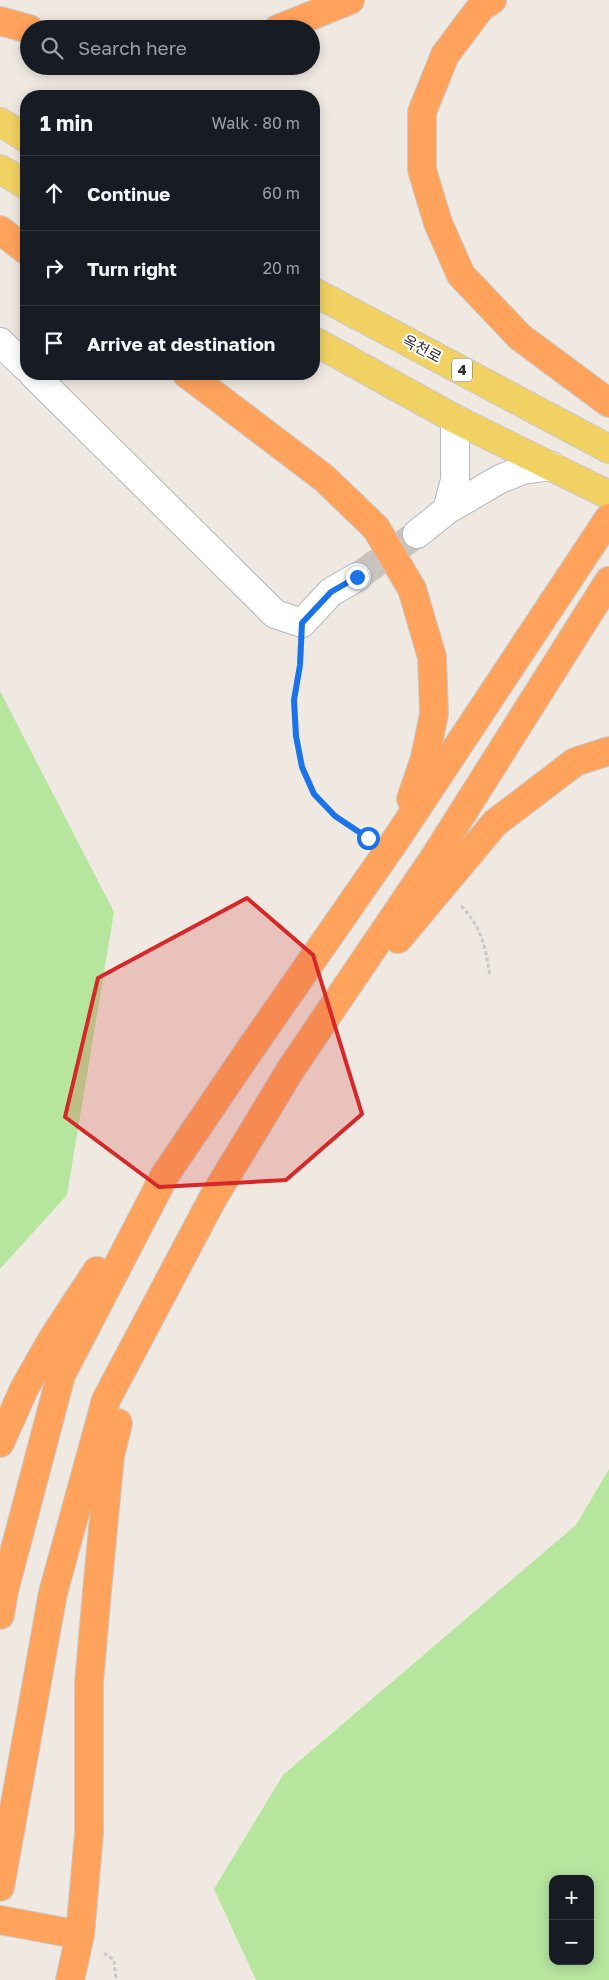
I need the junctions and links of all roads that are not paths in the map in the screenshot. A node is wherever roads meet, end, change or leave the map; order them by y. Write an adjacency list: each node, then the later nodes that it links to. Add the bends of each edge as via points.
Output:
1 (350, 0): 3 (highway)
2 (492, 0): 18 (highway, via 481,7 445,55 422,112 422,170 438,223 462,275 520,336)
3 (300, 20)
4 (0, 21): 5 (highway)
5 (20, 27)
6 (0, 122): 7 (main road)
7 (20, 134)
8 (0, 169): 9 (main road)
9 (20, 181)
10 (0, 230): 11 (highway)
11 (20, 245)
12 (320, 295): 20 (main road, 옥천로 / 4)
13 (0, 342): 15 (street)
14 (320, 344): 19 (main road)
15 (20, 362)
16 (39, 380): 26 (street, via 275,614 302,623 331,592)
17 (195, 380): 29 (highway, via 324,478 376,528 412,589 432,657 434,714 425,758)
18 (609, 403)
19 (455, 419): 21 (main road); 23 (street, via 455,480)
20 (609, 449)
21 (552, 466): 22 (main road); 23 (street, via 523,470 500,479)
22 (609, 495)
23 (447, 510): 25 (street)
24 (609, 518): 29 (highway)
25 (417, 534)
26 (357, 577)
27 (609, 581): 30 (highway, via 436,855)
28 (609, 751): 30 (highway, via 575,762 495,823)
29 (397, 838): 31 (highway, via 170,1167)
30 (291, 1069): 32 (highway, via 213,1198)
31 (130, 1242): 33 (highway, via 97,1272 53,1338 24,1389); 34 (highway, via 61,1375)
32 (142, 1332): 35 (highway, via 106,1400 53,1593); 37 (highway, via 109,1466 89,1683 89,1833)
33 (0, 1442)
34 (0, 1615)
35 (0, 1884)
36 (0, 1920): 37 (highway)
37 (80, 1935): 38 (highway)
38 (70, 1980)

